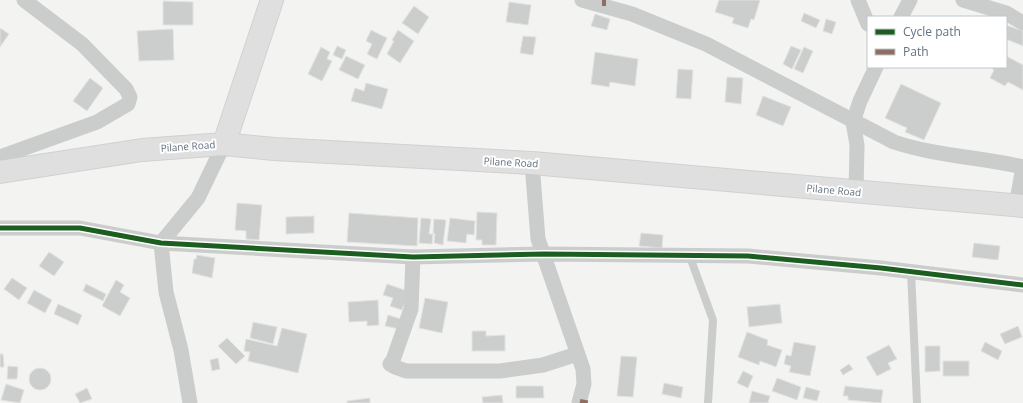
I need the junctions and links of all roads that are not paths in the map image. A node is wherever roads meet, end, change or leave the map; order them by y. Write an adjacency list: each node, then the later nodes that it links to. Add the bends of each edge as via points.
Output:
1 (24, 0): 15 (street, via 82,44 126,89 130,97 128,104 97,122)
2 (272, 0): 12 (main road)
3 (582, 0): 11 (street, via 632,14 706,44 768,78 833,109)
4 (858, 0): 8 (street)
5 (910, 0): 7 (street)
6 (963, 0): 9 (street, via 1006,13)
7 (902, 16)
8 (867, 22)
9 (1023, 23)
10 (872, 71): 11 (street)
11 (853, 122): 14 (street, via 914,149); 16 (street, via 857,145)
12 (224, 144): 13 (main road, Pilane Road); 15 (main road, Pilane Road, via 142,150); 19 (street, via 198,198)
13 (532, 163): 16 (main road, Pilane Road); 20 (street, via 538,239)
14 (1023, 167): 17 (street)
15 (0, 168)
16 (856, 192): 17 (main road, Pilane Road)
17 (1020, 206)
18 (0, 228): 19 (street, via 80,228)
19 (161, 243): 21 (street); 26 (street, via 166,292 181,350)
20 (544, 254): 21 (street); 22 (street); 25 (street)
21 (413, 257): 25 (street, via 411,309 390,364 394,368 406,371 500,371 543,365)
22 (690, 257): 23 (street, via 748,256); 28 (lane, via 713,320)
23 (911, 272): 24 (street); 29 (lane)
24 (1023, 285)
25 (577, 354): 27 (street, via 583,369 584,384)
26 (190, 403)
27 (579, 403)
28 (708, 403)
29 (917, 403)

